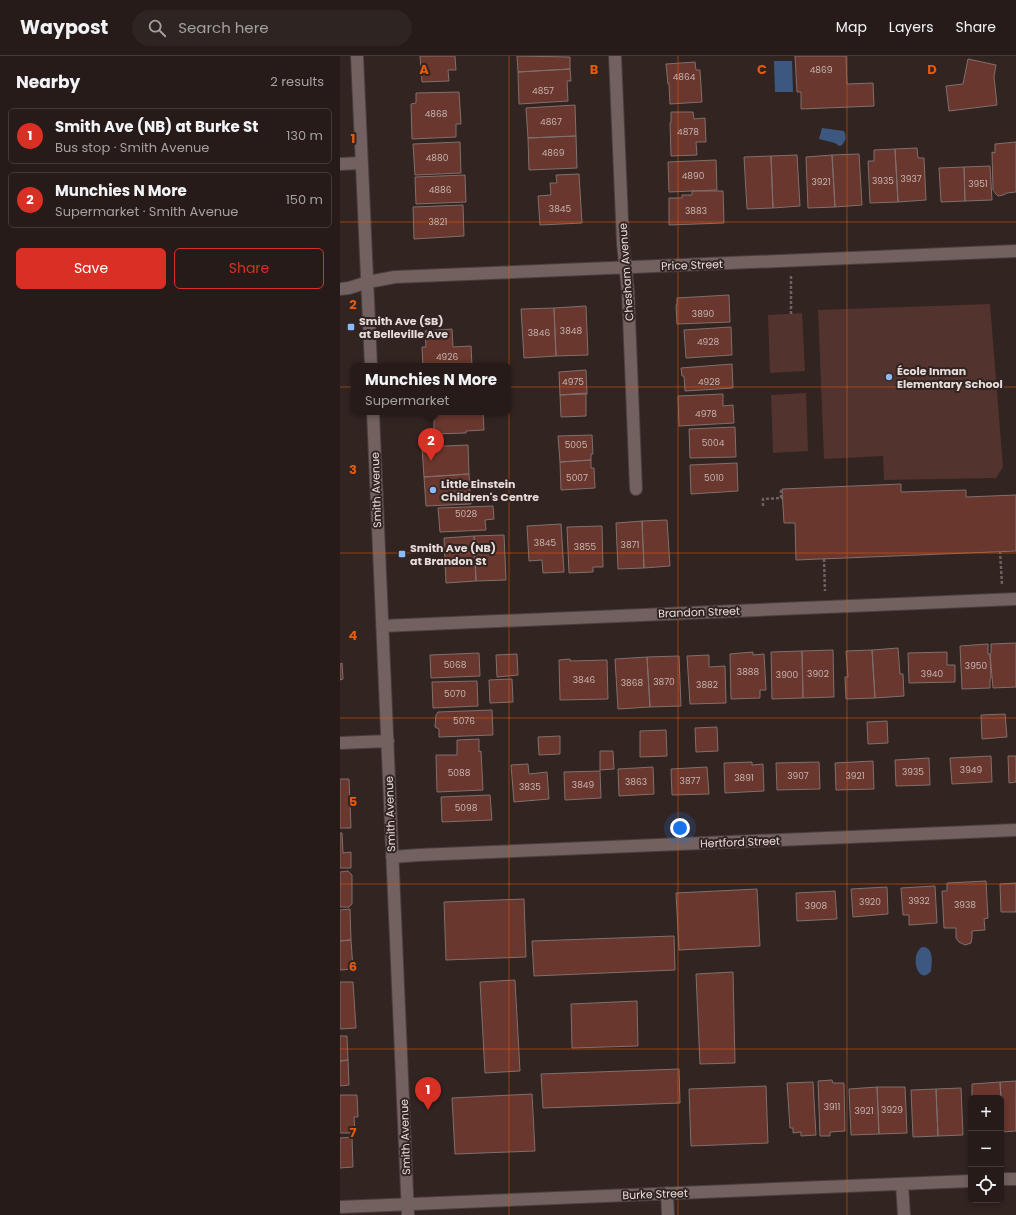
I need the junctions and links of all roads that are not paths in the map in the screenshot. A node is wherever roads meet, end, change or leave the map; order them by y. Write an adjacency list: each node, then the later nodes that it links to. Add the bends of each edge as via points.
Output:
1 (356, 56): 3 (street)
2 (615, 56): 6 (street, Chesham Avenue)
3 (361, 163): 4 (street); 7 (street)
4 (340, 164)
5 (1016, 251): 6 (street, Price Street)
6 (626, 267): 7 (street, Price Street, via 395,277); 11 (street, Chesham Avenue)
7 (368, 282): 8 (street, Price Street); 9 (street)
8 (340, 289)
9 (371, 363)
10 (373, 415): 13 (street, Smith Avenue)
11 (636, 489)
12 (1016, 599): 13 (street, Brandon Street)
13 (382, 626): 14 (street, Smith Avenue)
14 (388, 741): 15 (street); 17 (street, Smith Avenue)
15 (340, 743)
16 (1016, 830): 17 (street, Hertford Street)
17 (392, 857): 24 (street, Smith Avenue)
18 (1004, 1179): 19 (street)
19 (1016, 1179)
20 (968, 1181): 21 (street, Burke Street)
21 (902, 1184): 22 (street, Burke Street); 26 (street)
22 (667, 1193): 24 (street, Burke Street); 25 (street)
23 (340, 1207): 24 (street, Burke Street)
24 (408, 1210)
25 (668, 1215)
26 (904, 1215)

